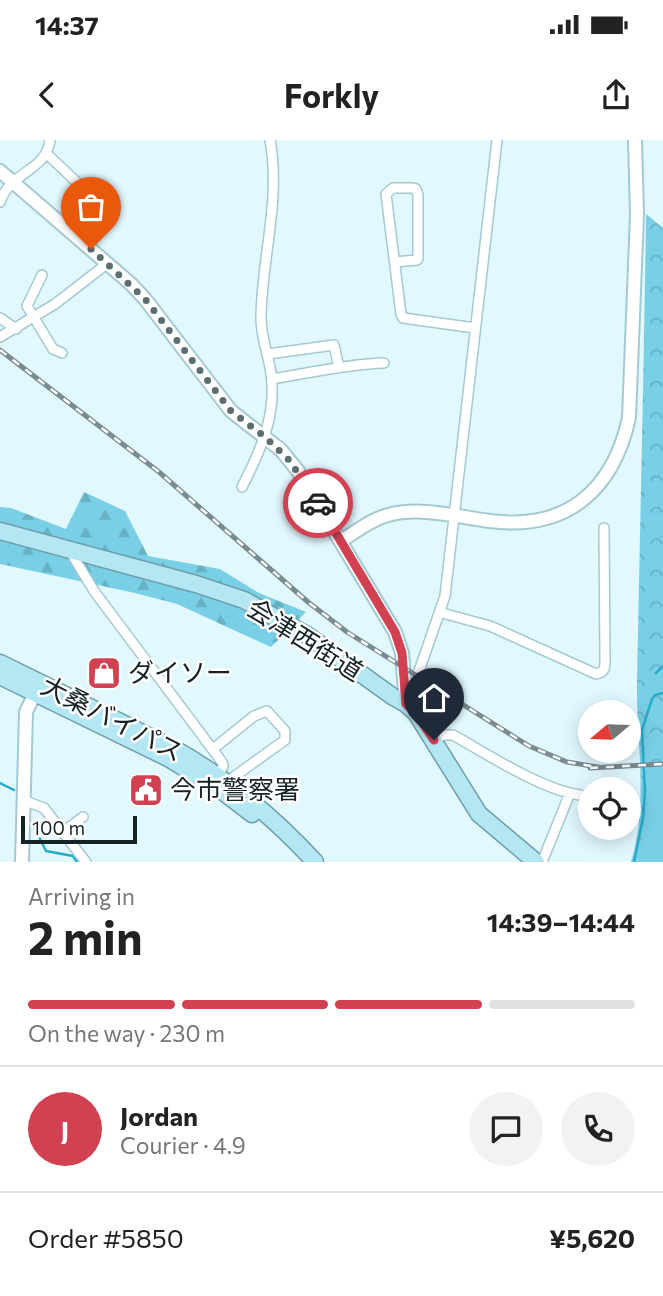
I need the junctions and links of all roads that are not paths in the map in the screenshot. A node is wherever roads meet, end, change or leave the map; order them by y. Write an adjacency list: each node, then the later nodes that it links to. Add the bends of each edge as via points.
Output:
1 (50, 140): 5 (street)
2 (270, 140): 19 (street, via 274,202 260,318)
3 (497, 140): 15 (street)
4 (635, 140): 25 (street, via 637,214 629,418 618,456 601,484 558,514 511,523)
5 (47, 154): 7 (street); 8 (street)
6 (0, 171): 7 (street)
7 (13, 183): 9 (street); 11 (street)
8 (84, 190)
9 (0, 202)
10 (395, 262): 10 (street, via 386,194 390,189 413,188 418,195 418,258); 15 (street, via 403,318)
11 (108, 263): 13 (street); 23 (street, via 145,299 231,411)
12 (42, 275): 13 (street, via 27,306)
13 (33, 317): 16 (street); 18 (street, via 53,349)
14 (0, 318): 16 (street)
15 (475, 328): 25 (street)
16 (16, 329): 17 (street)
17 (0, 337)
18 (62, 353)
19 (268, 354): 21 (street, via 334,345); 22 (street)
20 (384, 363): 21 (street)
21 (339, 369): 22 (street)
22 (272, 379): 23 (street)
23 (265, 437): 24 (street); 28 (street, via 298,471)
24 (242, 487)
25 (454, 516): 28 (street, via 421,512 386,515); 30 (street)
26 (604, 528): 30 (street, via 605,670 601,673 490,626)
27 (0, 531): 29 (highway, 会津西街道)
28 (341, 541): 34 (street, via 395,632)
29 (70, 551): 34 (highway, 会津西街道, via 244,600 307,635 392,696); 36 (street, via 94,591)
30 (442, 613): 34 (street)
31 (0, 663): 33 (highway, 大桑バイパス)
32 (0, 677): 33 (highway, 大桑バイパス)
33 (37, 688): 37 (highway, 大桑バイパス); 39 (street, via 26,712)
34 (406, 698): 35 (highway, 会津西街道)
35 (434, 740): 46 (highway, 会津西街道, via 480,814); 47 (street, via 453,735 575,794)
36 (213, 749): 38 (street, via 222,762); 38 (street, via 267,711 285,731 285,740)
37 (187, 762): 38 (highway, 大桑バイパス); 44 (highway, 大桑バイパス, via 244,807)
38 (224, 778): 45 (highway, 大桑バイパス, via 271,816)
39 (23, 800): 41 (street, via 44,808); 42 (street)
40 (83, 817): 41 (street)
41 (63, 832): 43 (street)
42 (22, 862)
43 (86, 862)
44 (301, 862)
45 (315, 862)
46 (536, 862)
47 (542, 862)

